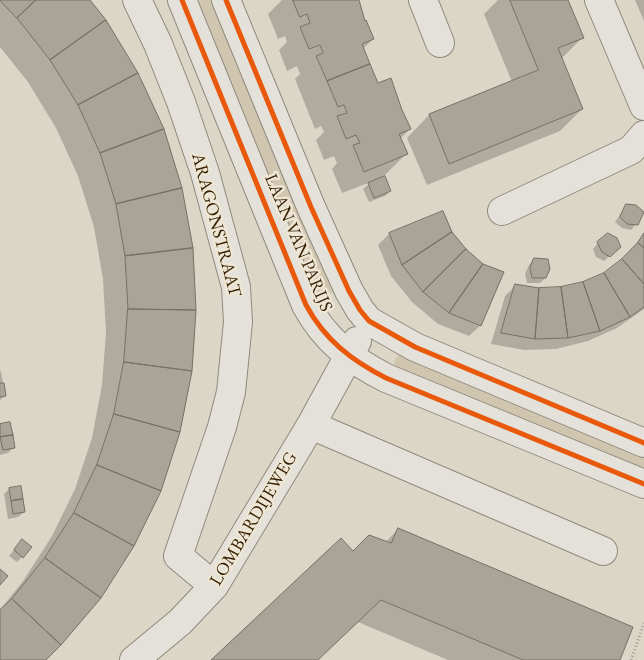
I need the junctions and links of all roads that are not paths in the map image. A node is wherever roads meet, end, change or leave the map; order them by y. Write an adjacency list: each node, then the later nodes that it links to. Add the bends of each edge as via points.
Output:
1 (136, 0): 16 (street, ARAGONSTRAAT, via 181,102 205,173 236,287 238,322 231,392 222,428 178,556)
2 (182, 0): 11 (street, LAAN VAN PARIJS, via 306,304 322,330)
3 (226, 0): 10 (street, LAAN VAN PARIJS, via 311,208 349,292)
4 (423, 0): 6 (street)
5 (599, 0): 7 (street)
6 (440, 43)
7 (644, 106)
8 (644, 135): 9 (street, via 631,150)
9 (502, 212)
10 (369, 321): 11 (street); 13 (street, LAAN VAN PARIJS, via 415,347)
11 (347, 356): 12 (street, LOMBARDIJEWEG); 14 (street, LAAN VAN PARIJS, via 386,378)
12 (311, 424): 15 (street); 16 (street, LOMBARDIJEWEG)
13 (644, 443)
14 (644, 484)
15 (603, 551)
16 (214, 586): 17 (street, LOMBARDIJEWEG, via 180,622)
17 (134, 660)

